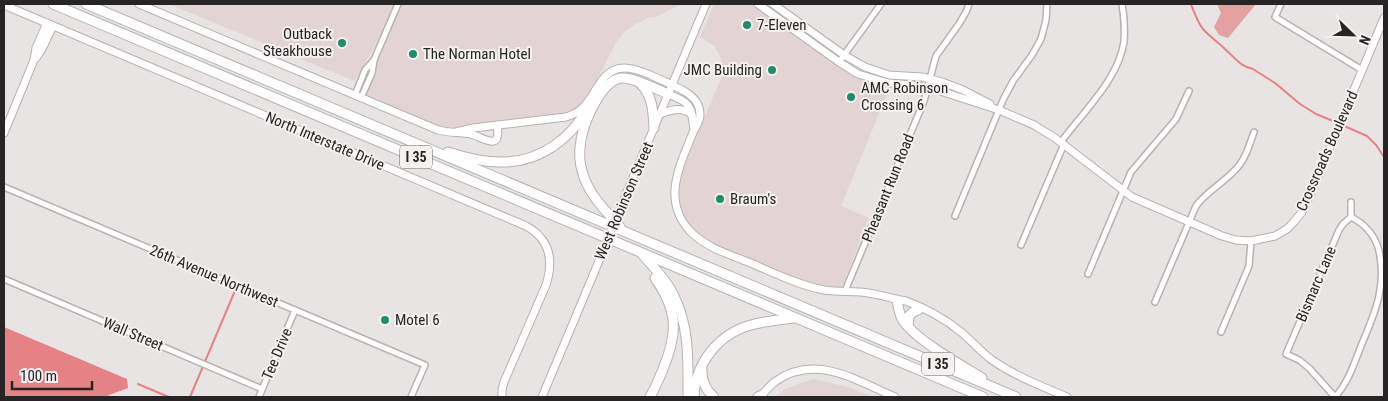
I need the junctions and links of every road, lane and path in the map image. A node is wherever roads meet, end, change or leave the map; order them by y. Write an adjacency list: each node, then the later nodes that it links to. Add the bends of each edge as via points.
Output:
1 (53, 4): 47 (highway, I 35)
2 (86, 4): 36 (highway, I 35)
3 (139, 4): 25 (main road)
4 (398, 4): 25 (street, via 374,60 365,70)
5 (706, 4): 21 (main road, West Robinson Street)
6 (758, 4): 17 (main road, Crossroads Boulevard)
7 (773, 4): 16 (main road, Crossroads Boulevard)
8 (881, 4): 16 (street)
9 (969, 4): 19 (street, Pheasant Run Road, via 936,56)
10 (1047, 4): 27 (street, via 1042,39 1013,81)
11 (1122, 4): 37 (street, via 1124,42 1116,66)
12 (1281, 4): 18 (street, via 1275,17)
13 (4, 5): 15 (main road, North Interstate Drive)
14 (1384, 18): 18 (main road, Crossroads Boulevard)
15 (50, 24): 35 (main road, via 36,48); 64 (main road, North Interstate Drive, via 537,233 549,251 550,273 504,382)
16 (844, 55): 17 (street); 19 (main road, Crossroads Boulevard, via 877,72)
17 (839, 62): 22 (main road, Crossroads Boulevard, via 872,79)
18 (1362, 70): 45 (main road, Crossroads Boulevard, via 1298,218 1282,232)
19 (930, 79): 22 (street, Pheasant Run Road); 27 (main road, Crossroads Boulevard, via 963,90)
20 (640, 83): 24 (highway); 31 (highway, via 650,98); 44 (highway, via 623,78 605,87 585,124 580,148 581,167 588,187)
21 (672, 84): 24 (main road, West Robinson Street); 26 (main road, via 636,69 618,69 605,77); 32 (main road, via 690,95 698,105 700,118)
22 (927, 88): 27 (main road, Crossroads Boulevard); 50 (street, Pheasant Run Road)
23 (1189, 91): 39 (street, via 1178,116 1134,168)
24 (668, 94): 28 (main road, West Robinson Street); 29 (main road, via 686,103)
25 (358, 96): 33 (main road, via 438,130)
26 (592, 98): 30 (main road, via 572,115); 36 (highway, via 568,134 551,148 524,159 493,162)
27 (999, 110): 37 (main road, Crossroads Boulevard, via 1040,127); 41 (street)
28 (660, 114): 29 (main road, via 678,109); 31 (main road, West Robinson Street)
29 (693, 116): 32 (main road)
30 (497, 125): 33 (main road); 33 (main road, via 497,136 491,141)
31 (654, 128): 65 (main road, West Robinson Street, bridge)
32 (694, 130): 50 (main road, via 674,189 678,211 688,229 706,244 792,281)
33 (456, 132)
34 (1254, 132): 43 (street, via 1238,167 1201,200)
35 (4, 133)
36 (413, 142): 44 (highway, I 35)
37 (1062, 143): 39 (main road, Crossroads Boulevard); 46 (street)
38 (4, 187): 53 (street, 26th Avenue Northwest)
39 (1123, 190): 43 (main road, Crossroads Boulevard); 48 (street)
40 (1351, 202): 42 (street)
41 (955, 216)
42 (1351, 217): 75 (street, via 1364,224 1374,238 1382,262 1383,286 1349,377); 75 (street, Bismarc Lane, via 1339,230 1286,354 1310,368)
43 (1189, 222): 45 (main road, Crossroads Boulevard, via 1229,238); 52 (street)
44 (623, 231): 61 (highway, I 35)
45 (1251, 241): 58 (street, via 1249,266)
46 (1021, 245)
47 (640, 252): 55 (highway, I 35); 66 (highway, via 666,295 674,324 671,348); 67 (highway, via 668,284 681,313 687,340)
48 (1088, 274)
49 (4, 279): 60 (street, Wall Street)
50 (845, 292): 51 (main road, via 870,293)
51 (897, 300): 54 (main road); 56 (main road, via 917,306); 57 (highway)
52 (1155, 302)
53 (295, 310): 60 (street, Tee Drive); 63 (street, 26th Avenue Northwest, via 425,365)
54 (918, 310): 56 (main road); 57 (highway, via 909,316)
55 (796, 318): 59 (highway, via 739,329 720,341); 72 (highway, I 35)
56 (942, 320): 74 (main road, via 1002,367)
57 (908, 326): 61 (highway)
58 (1221, 332)
59 (703, 363): 68 (highway); 69 (highway, via 703,381)
60 (262, 389): 62 (street, Tee Drive)
61 (1003, 392): 73 (highway, I 35)
62 (259, 397)
63 (411, 397)
64 (502, 397)
65 (542, 397)
66 (650, 397)
67 (688, 397)
68 (694, 397)
69 (714, 397)
70 (760, 397): 71 (main road, via 788,374 814,369 829,370)
71 (892, 397)
72 (983, 397)
73 (1016, 397)
74 (1067, 397)
75 (1335, 397)

